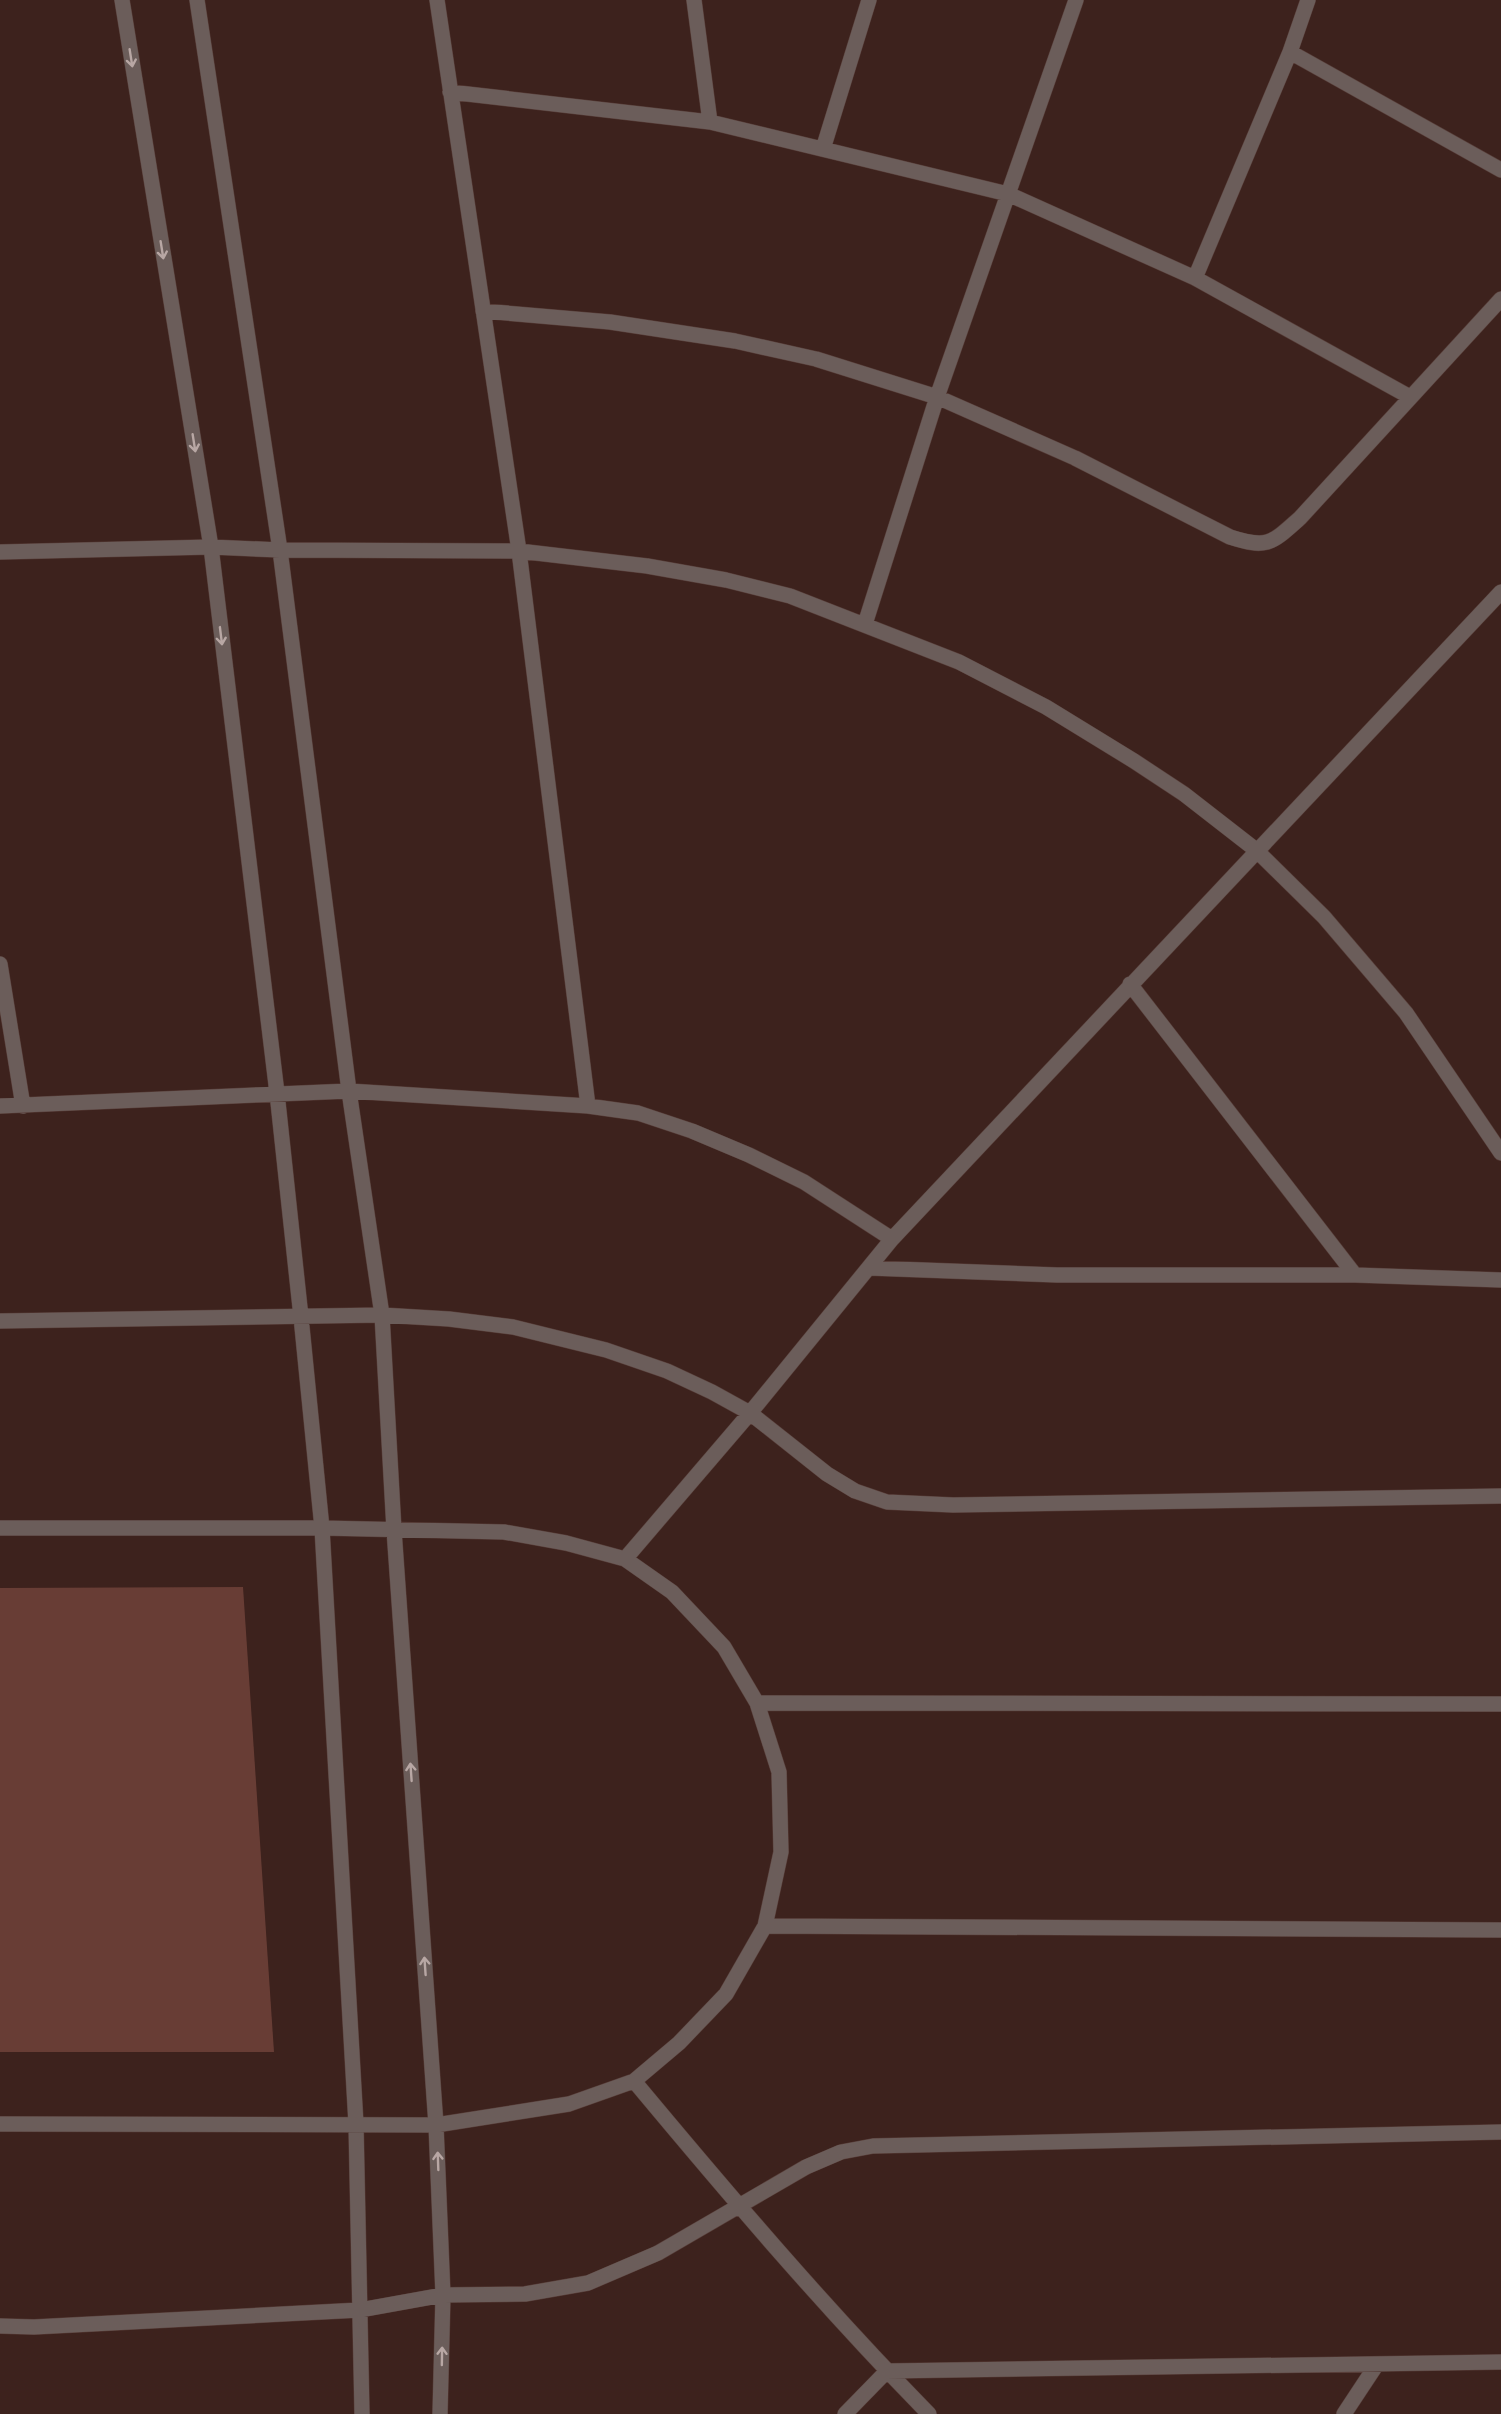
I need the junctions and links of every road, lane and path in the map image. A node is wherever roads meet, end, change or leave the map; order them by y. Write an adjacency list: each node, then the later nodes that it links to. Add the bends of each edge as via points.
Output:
1 (122, 0): 19 (street, one-way to 19)
2 (197, 0): 20 (street)
3 (436, 0): 9 (street)
4 (694, 0): 10 (street)
5 (869, 0): 11 (street)
6 (1076, 0): 13 (street)
7 (1308, 0): 8 (street)
8 (1290, 52): 12 (street); 14 (street)
9 (450, 92): 10 (street); 16 (street)
10 (710, 122): 11 (street)
11 (823, 149): 13 (street)
12 (1501, 170)
13 (1008, 194): 14 (street); 17 (street)
14 (1195, 278): 18 (street)
15 (1501, 299): 18 (street)
16 (483, 311): 17 (street, via 610,322 735,341 816,359); 21 (street)
17 (937, 397): 18 (street, via 1252,544 1266,544 1300,518); 24 (street)
18 (1410, 397)
19 (211, 547): 20 (street); 22 (street); 29 (street, one-way to 29)
20 (280, 550): 21 (street); 28 (street)
21 (519, 551): 24 (street, via 726,580 789,596); 32 (street)
22 (0, 552)
23 (1501, 592): 25 (street)
24 (865, 624): 25 (street, via 959,662 1046,707 1184,794)
25 (1256, 850): 27 (street); 33 (street, via 1324,917 1406,1013)
26 (0, 964): 31 (street)
27 (1130, 984): 34 (street); 36 (street)
28 (350, 1091): 29 (street); 32 (street); 38 (street)
29 (277, 1093): 31 (street); 39 (street)
30 (0, 1106): 31 (street)
31 (23, 1106)
32 (588, 1106): 34 (street, via 638,1113 749,1155 804,1182)
33 (1501, 1153)
34 (892, 1239): 35 (street)
35 (869, 1268): 36 (street, via 1057,1275); 41 (street)
36 (1355, 1275): 37 (street)
37 (1501, 1280)
38 (382, 1315): 39 (street); 41 (street, via 513,1327 606,1350 667,1371); 45 (street)
39 (301, 1317): 40 (street); 44 (street)
40 (0, 1321)
41 (750, 1413): 42 (street, via 827,1474 855,1491 887,1502 954,1505); 46 (street)
42 (1501, 1496)
43 (0, 1528): 44 (street)
44 (322, 1528): 45 (street); 53 (street)
45 (394, 1530): 46 (street, via 504,1532); 54 (street, one-way to 45)
46 (625, 1559): 47 (street, via 672,1592 724,1647)
47 (757, 1703): 48 (street); 49 (street, via 779,1772 781,1852)
48 (1501, 1704)
49 (765, 1926): 50 (street); 51 (street, via 726,1994 679,2043)
50 (1501, 1930)
51 (634, 2081): 54 (street, via 570,2104); 56 (street)
52 (0, 2124): 53 (street)
53 (356, 2124): 54 (street); 58 (street)
54 (436, 2125): 57 (street, one-way to 54)
55 (1501, 2132): 56 (street, via 873,2146 841,2152 806,2167)
56 (739, 2206): 57 (street, via 658,2253 588,2283 525,2294); 62 (street)
57 (443, 2295): 58 (street); 64 (street, one-way to 57)
58 (360, 2310): 59 (street); 63 (street)
59 (0, 2326)
60 (1501, 2362): 61 (street)
61 (1377, 2364): 62 (street); 67 (street)
62 (887, 2371): 65 (street); 66 (street)
63 (362, 2414)
64 (440, 2414)
65 (845, 2414)
66 (929, 2414)
67 (1344, 2414)

